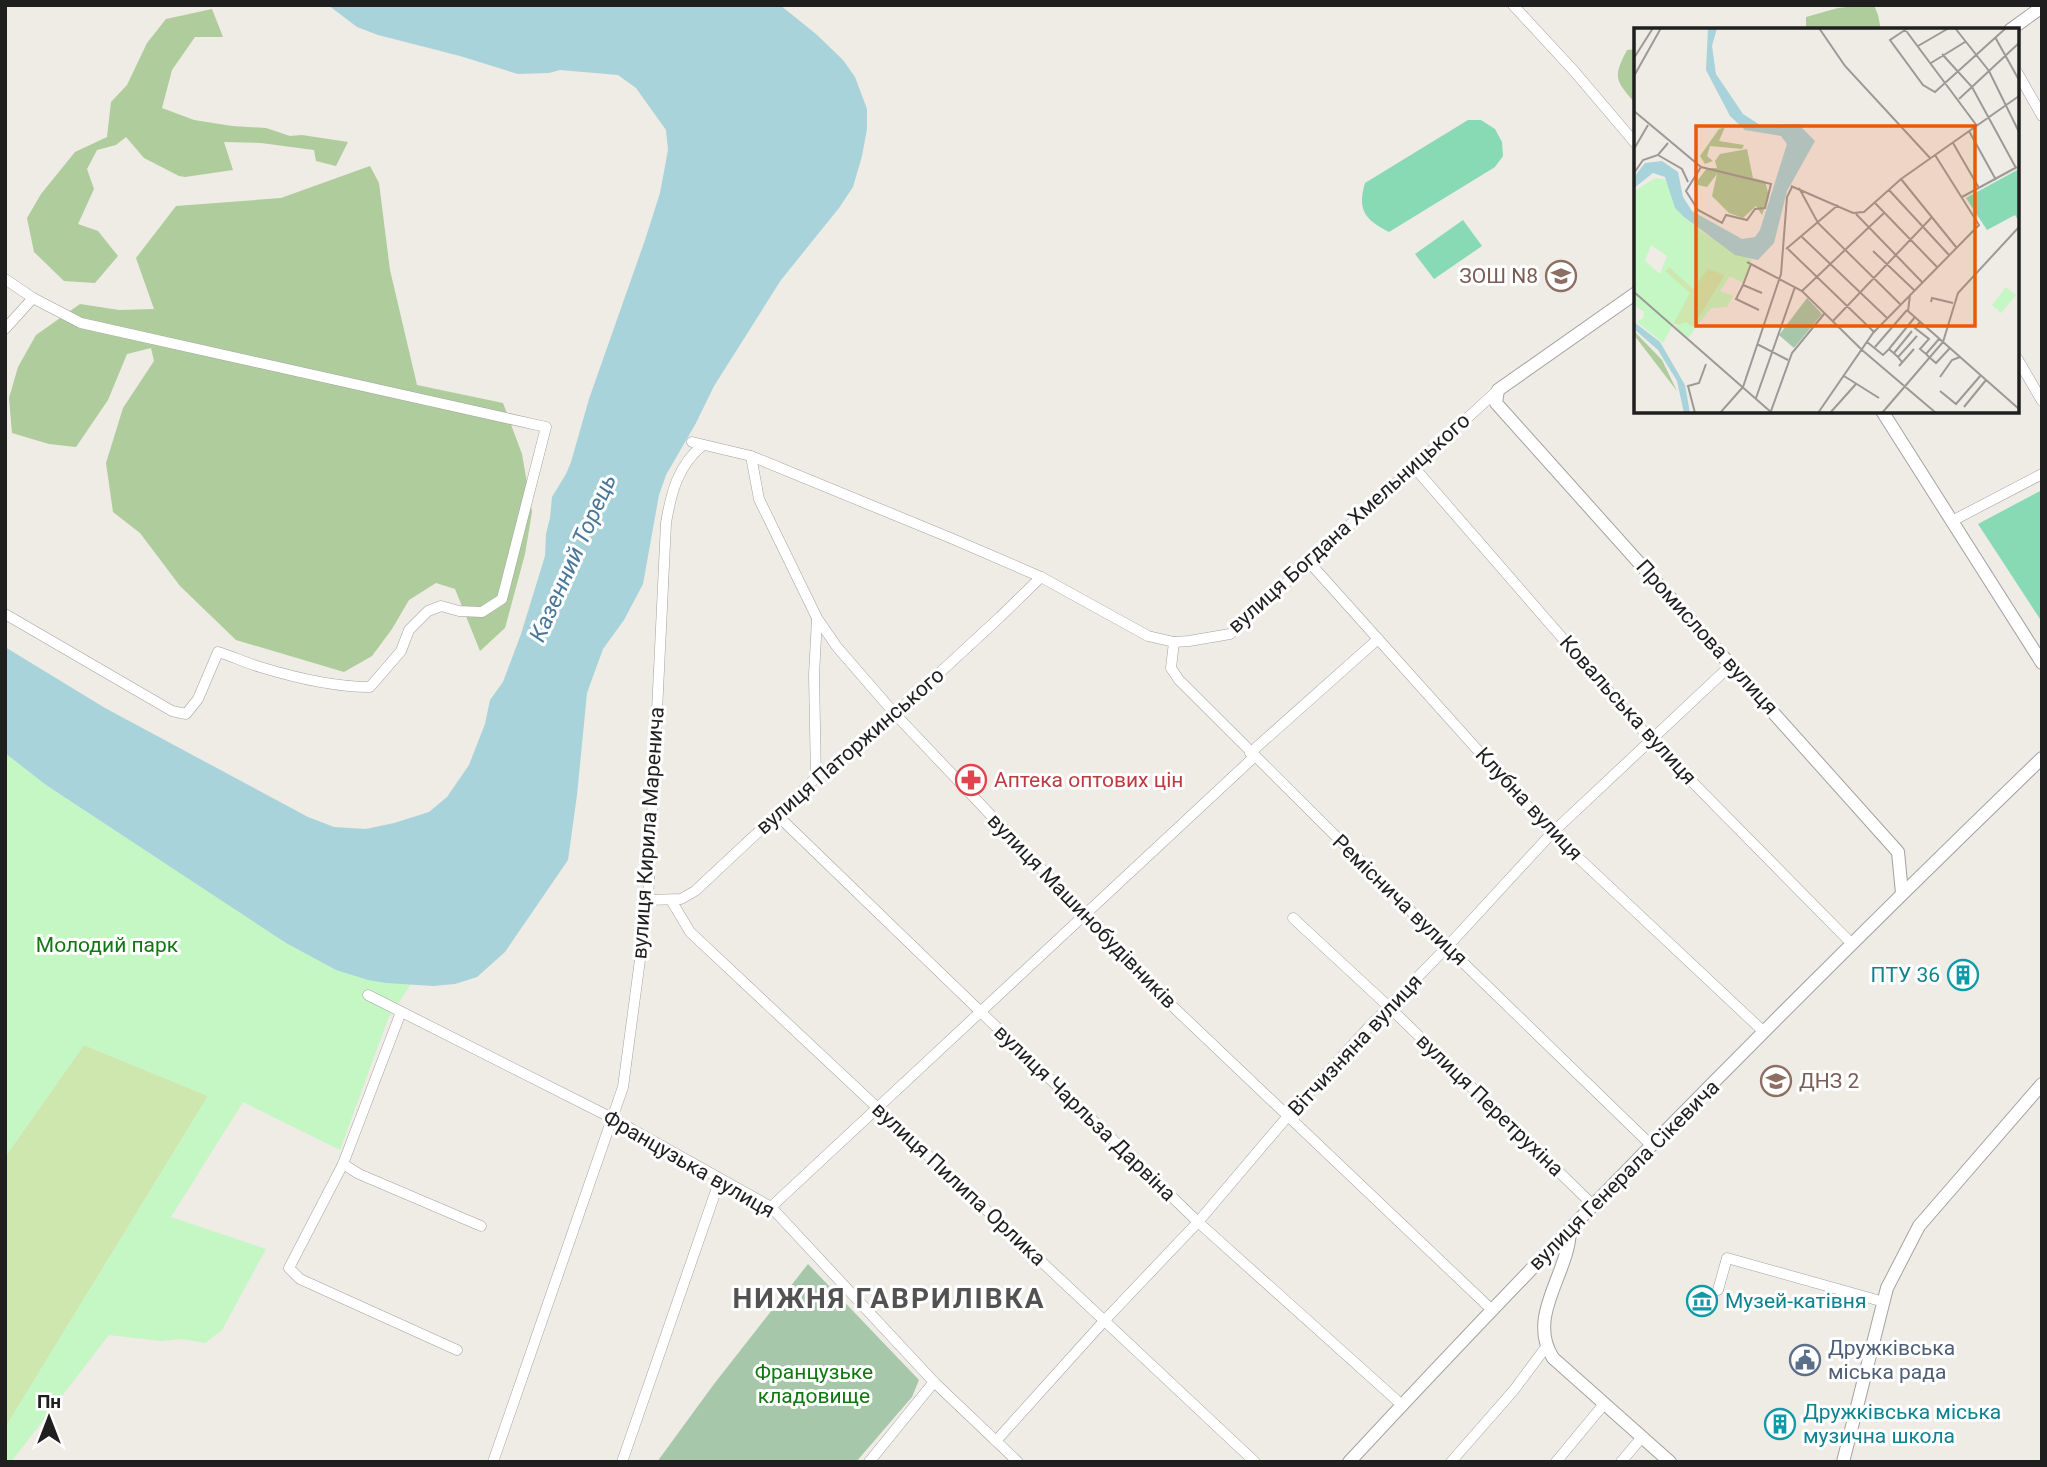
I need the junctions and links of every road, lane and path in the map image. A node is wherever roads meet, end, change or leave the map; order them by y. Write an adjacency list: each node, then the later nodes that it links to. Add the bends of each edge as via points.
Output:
1 (1513, 5): 6 (street)
2 (2042, 8): 3 (street)
3 (2013, 28)
4 (2019, 76): 5 (street)
5 (2042, 116)
6 (1634, 142)
7 (5, 279): 9 (street)
8 (1634, 294): 12 (street, вулиця Богдана Хмельницького)
9 (33, 298): 10 (street); 22 (street, via 82,323 546,428 502,599 482,612 441,606 428,611 409,630 401,651 370,687 344,687 257,667 218,652 198,699 186,714 172,711)
10 (5, 329)
11 (2019, 361): 13 (street)
12 (1498, 390): 17 (street, вулиця Богдана Хмельницького); 27 (street, Промислова вулиця, via 1496,403)
13 (2042, 401)
14 (1883, 413): 19 (street)
15 (698, 443): 16 (street, вулиця Богдана Хмельницького); 36 (street, вулиця Кирила Маренича, via 672,491 666,523)
16 (751, 456): 21 (street, вулиця Богдана Хмельницького); 23 (street, вулиця Машинобудівників, via 759,499)
17 (1413, 466): 20 (street, вулиця Богдана Хмельницького); 29 (street, Ковальська вулиця)
18 (2042, 474): 19 (street)
19 (1952, 522): 26 (street)
20 (1309, 562): 24 (street, Клубна вулиця); 25 (street, вулиця Богдана Хмельницького, via 1230,634)
21 (1041, 577): 25 (street, вулиця Богдана Хмельницького, via 1148,636); 28 (street, вулиця Паторжинського)
22 (5, 614)
23 (817, 618): 28 (street, вулиця Машинобудівників); 32 (street)
24 (1378, 639): 30 (street); 34 (street, Клубна вулиця)
25 (1174, 642): 30 (street, Реміснича вулиця, via 1171,668 1179,680)
26 (2042, 663)
27 (1731, 664): 29 (street, Вітчизняна вулиця); 35 (street, Промислова вулиця, via 1898,852)
28 (895, 714): 32 (street, вулиця Паторжинського); 38 (street, вулиця Машинобудівників)
29 (1651, 740): 34 (street, Вітчизняна вулиця); 40 (street, Ковальська вулиця)
30 (1252, 755): 38 (street); 41 (street, Реміснича вулиця)
31 (2042, 758): 35 (street, вулиця Генерала Сікевича)
32 (816, 778): 33 (street, вулиця Паторжинського)
33 (776, 814): 37 (street, вулиця Паторжинського, via 695,891); 45 (street, вулиця Чарльза Дарвіна)
34 (1552, 833): 41 (street, Вітчизняна вулиця); 46 (street, Клубна вулиця)
35 (1902, 893): 40 (street, вулиця Генерала Сікевича)
36 (648, 900): 37 (street, вулиця Паторжинського); 50 (street, вулиця Кирила Маренича, via 623,1087)
37 (671, 900): 48 (street, вулиця Пилипа Орлика, via 690,932)
38 (1084, 915): 45 (street); 49 (street, вулиця Машинобудівників, via 1167,1002)
39 (1293, 919): 43 (street, вулиця Перетрухіна)
40 (1852, 944): 46 (street, вулиця Генерала Сікевича)
41 (1447, 947): 43 (street, Вітчизняна вулиця); 51 (street, Реміснича вулиця)
42 (368, 995): 44 (street, Французька вулиця)
43 (1388, 1006): 49 (street, Вітчизняна вулиця); 54 (street, вулиця Перетрухіна)
44 (401, 1012): 50 (street, Французька вулиця); 52 (street)
45 (981, 1012): 48 (street); 56 (street, вулиця Чарльза Дарвіна)
46 (1764, 1032): 51 (street, вулиця Генерала Сікевича)
47 (2042, 1084): 60 (street, via 1919,1226)
48 (877, 1108): 55 (street); 62 (street, вулиця Пилипа Орлика)
49 (1288, 1116): 56 (street, Вітчизняна вулиця); 61 (street, вулиця Машинобудівників)
50 (612, 1118): 53 (street, Французька вулиця); 70 (street, вулиця Кирила Маренича)
51 (1652, 1146): 54 (street, вулиця Генерала Сікевича)
52 (343, 1164): 57 (street); 64 (street, via 289,1268 300,1279)
53 (720, 1179): 55 (street, Французька вулиця); 71 (street)
54 (1594, 1206): 58 (street, вулиця Генерала Сікевича)
55 (771, 1207): 65 (street, Французька вулиця)
56 (1198, 1222): 62 (street, Вітчизняна вулиця); 67 (street, вулиця Чарльза Дарвіна)
57 (481, 1226)
58 (1570, 1230): 61 (street, вулиця Генерала Сікевича); 63 (street, via 1562,1270 1544,1315)
59 (1718, 1290): 60 (street, via 1727,1258)
60 (1884, 1302): 80 (street)
61 (1491, 1309): 67 (street, вулиця Генерала Сікевича)
62 (1104, 1321): 69 (street, Вітчизняна вулиця); 74 (street, вулиця Пилипа Орлика)
63 (1546, 1347): 66 (street); 76 (street)
64 (457, 1350)
65 (934, 1382): 69 (street, Французька вулиця); 72 (street)
66 (1604, 1404): 68 (street); 77 (street)
67 (1402, 1405): 75 (street, вулиця Генерала Сікевича)
68 (1642, 1437): 78 (street); 79 (street)
69 (996, 1441): 73 (street, Французька вулиця)
70 (494, 1462)
71 (622, 1462)
72 (869, 1462)
73 (1018, 1462)
74 (1255, 1462)
75 (1349, 1462)
76 (1451, 1462)
77 (1556, 1462)
78 (1621, 1462)
79 (1670, 1462)
80 (1843, 1462)

